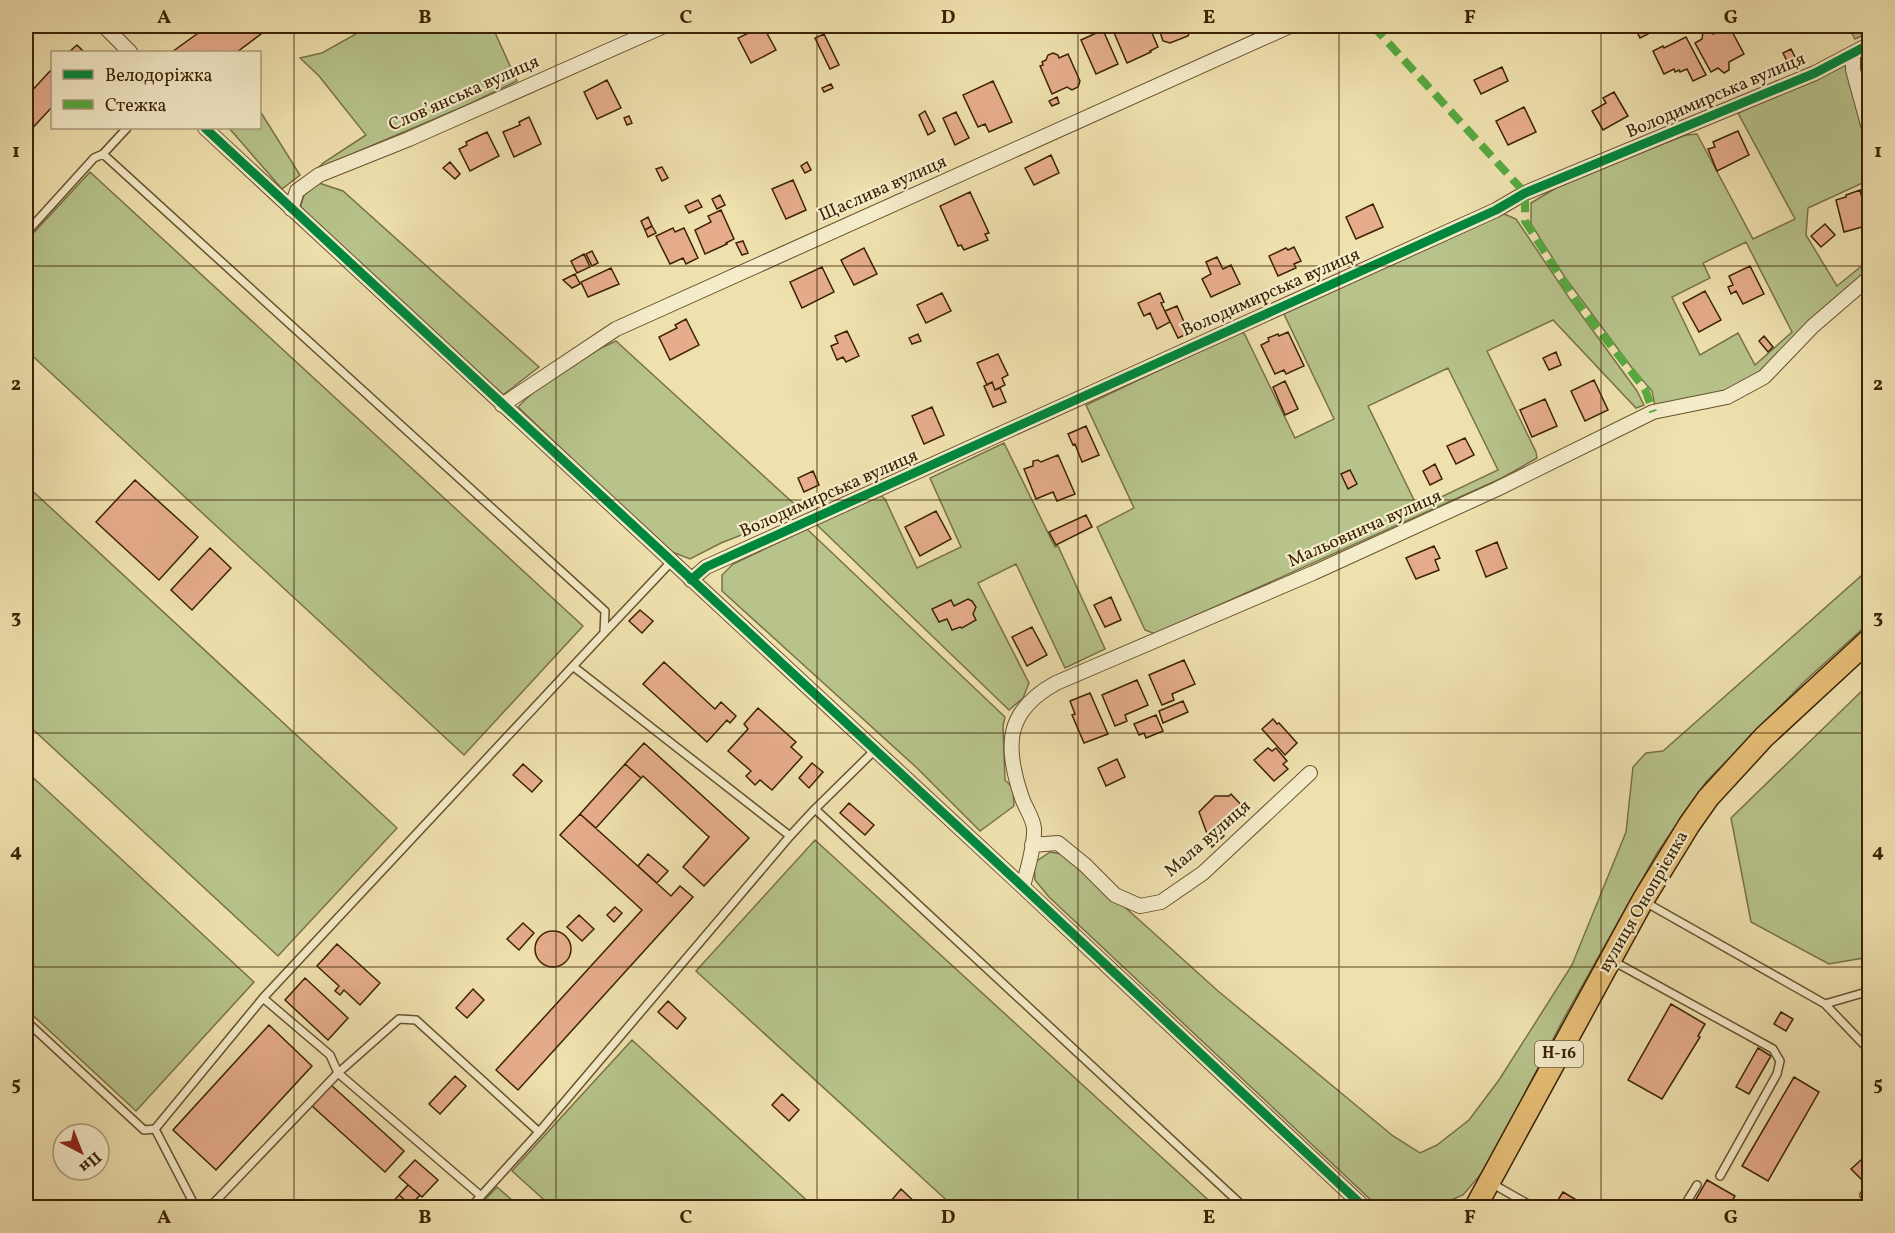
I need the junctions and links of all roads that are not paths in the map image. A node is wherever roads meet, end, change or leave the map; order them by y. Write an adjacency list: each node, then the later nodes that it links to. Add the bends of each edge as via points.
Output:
1 (104, 26): 5 (street)
2 (664, 26): 11 (street, Словʼянська вулиця, via 319,175 297,191)
3 (1290, 26): 14 (street, Щаслива вулиця, via 616,329)
4 (1869, 45): 6 (street, Володимирська вулиця)
5 (129, 51)
6 (1853, 53): 9 (street, via 1853,70); 16 (street, Володимирська вулиця, via 1815,73 1525,193 1496,210 706,567)
7 (126, 129): 10 (lane)
8 (206, 129): 11 (street)
9 (1869, 132)
10 (103, 154): 12 (lane, via 94,158); 17 (lane, via 605,611)
11 (291, 209): 14 (street)
12 (26, 233)
13 (1869, 278): 24 (street, Мальовнича вулиця, via 1764,377 1727,397 1653,412 1497,489 1040,692 1024,707 1010,742 1013,770 1034,826)
14 (502, 405): 15 (street)
15 (671, 562): 16 (street); 17 (lane)
16 (691, 580): 20 (street)
17 (604, 633): 19 (lane)
18 (1869, 639): 26 (main road, вулиця Онопрієнка / Н-16, via 1720,784 1689,825)
19 (574, 667): 23 (lane); 29 (lane)
20 (875, 750): 22 (lane); 25 (street)
21 (1311, 773): 24 (street, Мала вулиця, via 1203,873 1161,902 1140,906 1115,895 1058,843)
22 (814, 809): 23 (lane); 43 (lane)
23 (790, 836): 35 (lane)
24 (1032, 845): 25 (street, Мальовнича вулиця)
25 (1023, 887): 44 (street)
26 (1643, 900): 27 (main road, вулиця Онопрієнка / Н-16); 30 (lane)
27 (1611, 960): 36 (lane, via 1773,1049 1780,1061 1777,1074); 39 (main road, вулиця Онопрієнка / Н-16)
28 (1869, 991): 30 (lane)
29 (263, 998): 33 (lane, via 330,1055); 34 (lane)
30 (1825, 1004): 32 (lane)
31 (26, 1021): 34 (lane, via 144,1130)
32 (1869, 1052)
33 (338, 1073): 35 (lane, via 399,1019 416,1020); 38 (lane); 41 (lane)
34 (155, 1129): 40 (lane)
35 (539, 1132): 38 (lane)
36 (1720, 1176)
37 (1697, 1185): 46 (lane)
38 (481, 1196): 42 (lane)
39 (1477, 1198): 45 (lane)
40 (196, 1208)
41 (209, 1208)
42 (471, 1208)
43 (1245, 1208)
44 (1365, 1208)
45 (1535, 1208)
46 (1683, 1208)

